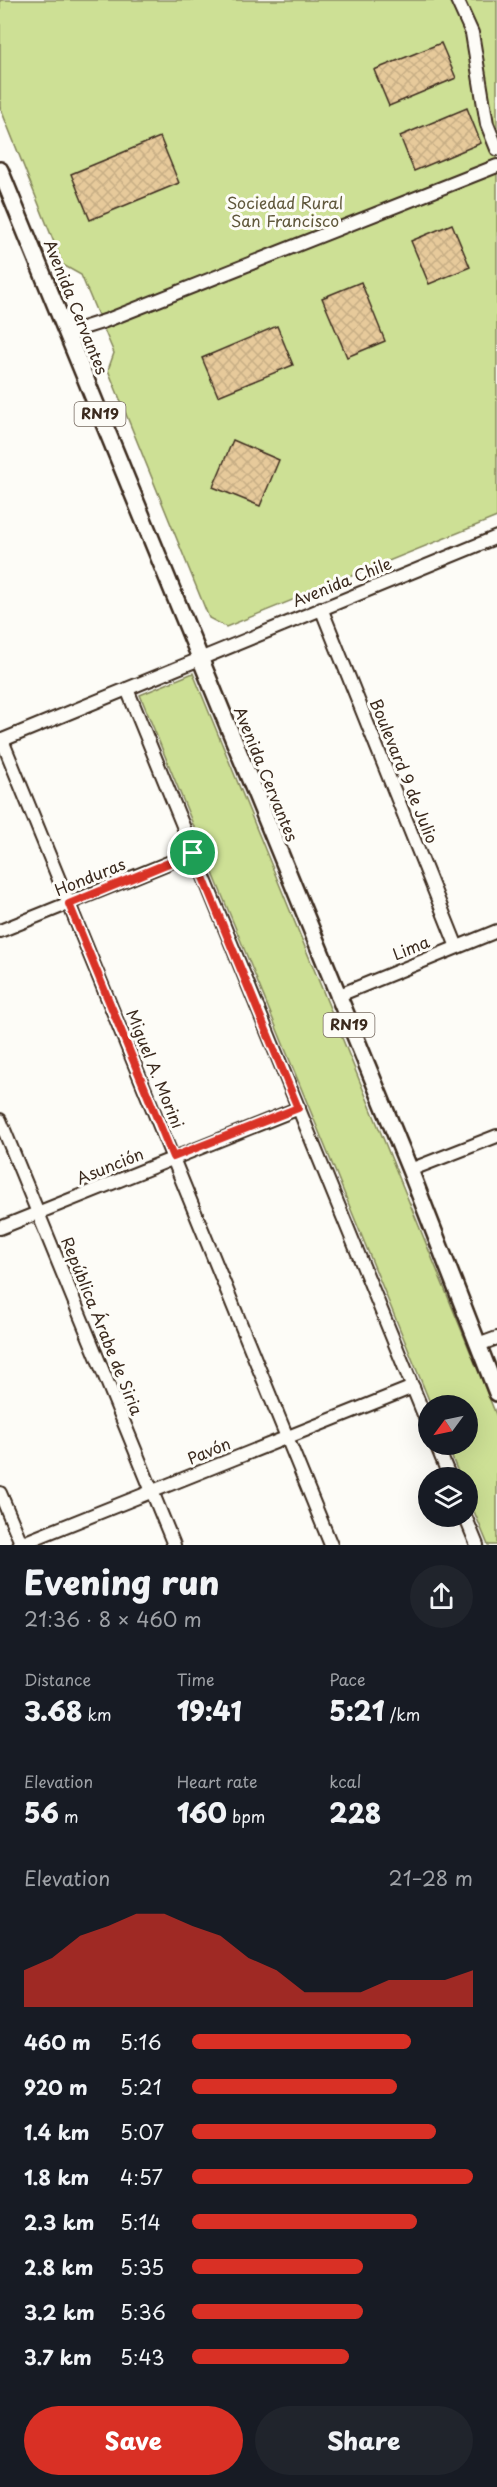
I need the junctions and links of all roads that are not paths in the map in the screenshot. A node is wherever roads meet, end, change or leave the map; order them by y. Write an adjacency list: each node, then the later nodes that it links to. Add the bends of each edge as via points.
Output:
1 (457, 0): 2 (street, via 472,33 487,124)
2 (497, 149)
3 (497, 166): 5 (street)
4 (0, 170): 5 (main road, Avenida Cervantes / RN19)
5 (66, 333): 8 (main road, Avenida Cervantes / RN19)
6 (497, 537): 7 (street, Avenida Chile)
7 (321, 608): 8 (street, Avenida Chile); 15 (street, Boulevard 9 de Julio)
8 (199, 657): 9 (street, Avenida Chile); 16 (main road, Avenida Cervantes / RN19)
9 (127, 689): 10 (street, Avenida Chile); 11 (street)
10 (1, 740): 12 (street, Miguel A. Morini)
11 (193, 853): 12 (street, Honduras); 17 (street)
12 (69, 904): 13 (street, Honduras); 20 (street, Miguel A. Morini)
13 (0, 931)
14 (497, 931): 15 (street, Lima)
15 (457, 947): 16 (street, Lima)
16 (337, 996): 21 (main road, Avenida Cervantes / RN19)
17 (298, 1108): 20 (street, Asunción); 26 (street)
18 (0, 1120): 22 (street, República Árabe de Siria)
19 (497, 1136): 21 (street)
20 (173, 1157): 22 (street, Asunción); 29 (street, Miguel A. Morini)
21 (410, 1170): 25 (main road, Avenida Cervantes / RN19)
22 (38, 1213): 23 (street, Asunción); 30 (street, República Árabe de Siria)
23 (0, 1228)
24 (497, 1338): 25 (street)
25 (478, 1345): 27 (main road, Avenida Cervantes / RN19)
26 (413, 1387): 28 (street); 29 (street, Pavón)
27 (497, 1393)
28 (418, 1400)
29 (288, 1437): 30 (street, Pavón); 35 (street, Miguel A. Morini)
30 (152, 1491): 33 (street, Pavón); 34 (street, República Árabe de Siria)
31 (0, 1492): 33 (street)
32 (470, 1527): 36 (street)
33 (20, 1545)
34 (174, 1545)
35 (331, 1545)
36 (477, 1545)

